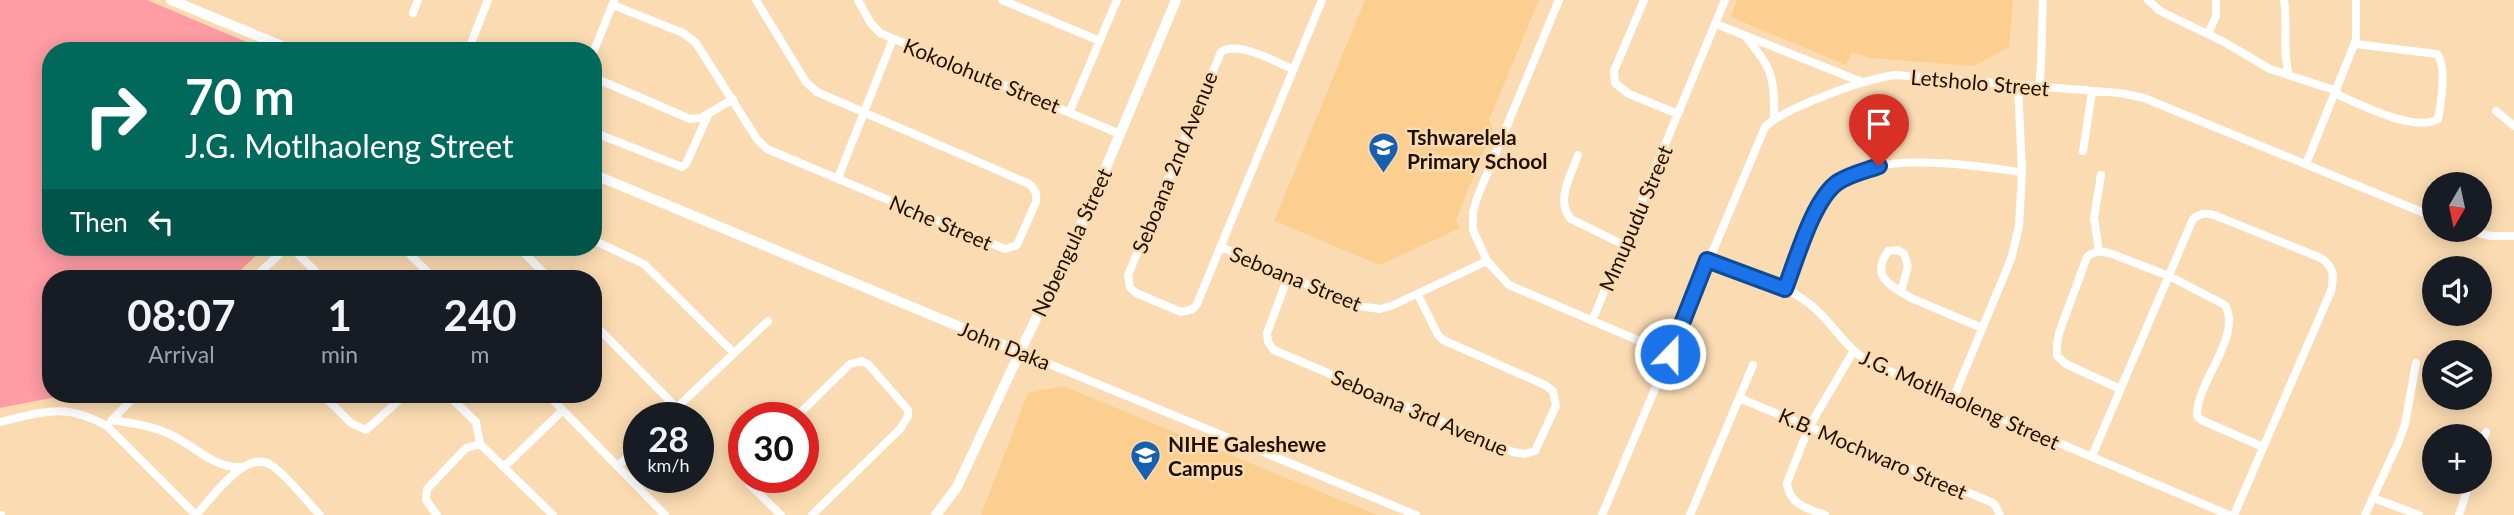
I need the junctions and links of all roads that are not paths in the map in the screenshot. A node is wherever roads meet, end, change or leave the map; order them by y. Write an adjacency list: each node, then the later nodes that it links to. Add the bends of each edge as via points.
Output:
1 (172, 0): 25 (street)
2 (418, 0): 19 (street)
3 (488, 0): 26 (street)
4 (756, 0): 40 (street, Nche Street, via 811,87)
5 (858, 0): 23 (street, Kokolohute Street, via 875,27)
6 (1002, 0): 24 (street)
7 (1118, 0): 24 (street)
8 (1175, 0): 45 (street, Nobengula Street)
9 (1559, 0): 66 (street, via 1473,212 1473,230)
10 (1644, 0): 41 (street, via 1614,71 1615,83 1629,94)
11 (1725, 0): 20 (street, Mmupudu Street)
12 (2043, 0): 34 (street)
13 (2148, 0): 21 (street, via 2160,11)
14 (2216, 0): 21 (street, via 2216,16)
15 (2284, 0): 30 (street, via 2284,56)
16 (2356, 0): 28 (street)
17 (1320, 1): 29 (street, Seboana Street)
18 (614, 2): 27 (street); 37 (street, Nche Street, via 690,38)
19 (413, 13)
20 (1716, 24): 22 (street); 41 (street, Mmupudu Street)
21 (2208, 34): 30 (street, via 2270,69)
22 (1744, 35): 32 (street); 43 (street, via 1773,77)
23 (893, 39): 38 (street, Kokolohute Street); 40 (street)
24 (1100, 41): 38 (street)
25 (272, 42)
26 (472, 42)
27 (598, 42)
28 (2354, 44): 36 (street); 36 (street, via 2437,54 2443,69 2438,119 2406,121)
29 (1293, 69): 59 (street, Seboana Street); 76 (street, Seboana 2nd Avenue, via 1235,47 1221,52 1214,65 1128,275 1136,293)
30 (2290, 75): 36 (street)
31 (602, 81): 42 (street, via 685,117)
32 (1862, 82): 33 (street, Letsholo Street, via 1896,75); 43 (street, Letsholo Street)
33 (2018, 85): 34 (street, Letsholo Street); 50 (street)
34 (2039, 87): 35 (street, Letsholo Street)
35 (2092, 92): 47 (street); 49 (street, Letsholo Street, via 2144,98)
36 (2336, 93): 49 (street)
37 (733, 99): 42 (street); 53 (street, Nche Street, via 766,149)
38 (1070, 111): 45 (street, Kokolohute Street)
39 (2496, 111): 44 (street)
40 (864, 113): 53 (street); 53 (street, Nche Street, via 1030,184 1037,202 1022,238 1005,249)
41 (1678, 114): 58 (street, Mmupudu Street)
42 (708, 115): 46 (street, via 682,167)
43 (1774, 118): 65 (street, via 1761,134)
44 (2514, 126)
45 (1120, 134): 81 (street, Nobengula Street)
46 (602, 136)
47 (2083, 151)
48 (1578, 155): 58 (street, via 1563,198 1566,213)
49 (2306, 164): 54 (street, Letsholo Street)
50 (2022, 172): 73 (street, via 1913,161 1854,174 1837,183 1822,202); 79 (street, via 2014,245)
51 (2101, 175): 60 (street, via 2094,218)
52 (602, 178): 81 (street, John Daka)
53 (838, 178)
54 (2422, 212)
55 (2492, 236): 56 (street)
56 (2514, 236)
57 (602, 244): 83 (street, via 644,264)
58 (1624, 245): 78 (street, Mmupudu Street)
59 (1221, 247): 72 (street, Seboana Street); 76 (street, Seboana Street, via 1197,304)
60 (2099, 251): 71 (street); 87 (street, via 2087,257 2059,333 2057,356)
61 (279, 256): 67 (street)
62 (299, 256): 68 (street)
63 (411, 256): 69 (street)
64 (527, 256): 70 (street)
65 (1707, 260): 73 (street, J.G. Motlhaoleng Street); 84 (street)
66 (1487, 261): 75 (street, Seboana Street); 78 (street, via 1509,285)
67 (263, 270)
68 (313, 270)
69 (426, 270)
70 (541, 270)
71 (2169, 276): 87 (street); 103 (street, via 2225,304 2229,312 2228,331 2197,416); 103 (street, via 2193,219 2201,214 2214,215 2321,258 2333,269 2331,291)
72 (1288, 277): 75 (street, Seboana Street, via 1371,309); 75 (street, Seboana 3rd Avenue, via 1268,333 1274,350 1513,452 1535,451 1556,406 1553,391 1443,340)
73 (1785, 289): 82 (street, J.G. Motlhaoleng Street, via 1812,306)
74 (1900, 292): 74 (street, via 1881,270 1888,251 1904,254 1908,266); 79 (street)
75 (1418, 295)
76 (1187, 312)
77 (768, 321): 83 (street)
78 (1592, 321): 84 (street)
79 (1982, 328): 89 (street)
80 (602, 332): 90 (street)
81 (1020, 352): 119 (street, Nobengula Street, via 957,487); 120 (street, John Daka)
82 (1853, 352): 89 (street, J.G. Motlhaoleng Street); 101 (street)
83 (734, 353): 91 (street)
84 (1670, 354): 121 (street)
85 (2416, 363): 111 (street, via 2405,424)
86 (1754, 365): 88 (street)
87 (2120, 388): 104 (street)
88 (1739, 398): 101 (street, K.B. Mochwaro Street); 122 (street)
89 (1953, 399): 104 (street, J.G. Motlhaoleng Street)
90 (671, 402)
91 (683, 402)
92 (811, 402): 118 (street, via 856,362 868,364 908,410 900,429)
93 (128, 403): 100 (street)
94 (330, 403): 95 (street, via 366,430)
95 (396, 403)
96 (456, 403): 102 (street, via 476,422)
97 (556, 403): 98 (street)
98 (563, 410): 106 (street); 108 (street)
99 (0, 422): 100 (street, via 63,410)
100 (109, 423): 107 (street, via 173,435 221,466); 112 (street)
101 (1809, 427): 123 (street, via 1788,476 1788,492 1796,503); 124 (street, K.B. Mochwaro Street, via 1991,502)
102 (480, 444): 108 (street); 114 (street, via 466,449 427,489 426,500)
103 (2263, 447): 125 (street)
104 (2092, 456): 125 (street, J.G. Motlhaoleng Street)
105 (623, 461): 106 (street)
106 (618, 466): 116 (street)
107 (240, 467): 112 (street); 113 (street, via 254,461 270,464)
108 (505, 467): 115 (street)
109 (758, 493): 117 (street)
110 (2466, 494): 128 (street)
111 (2373, 498): 126 (street); 127 (street)
112 (196, 515)
113 (320, 515)
114 (438, 515)
115 (553, 515)
116 (665, 515)
117 (781, 515)
118 (812, 515)
119 (936, 515)
120 (1416, 515)
121 (1602, 515)
122 (1690, 515)
123 (1825, 515)
124 (2000, 515)
125 (2232, 515)
126 (2365, 515)
127 (2419, 515)
128 (2459, 515)

